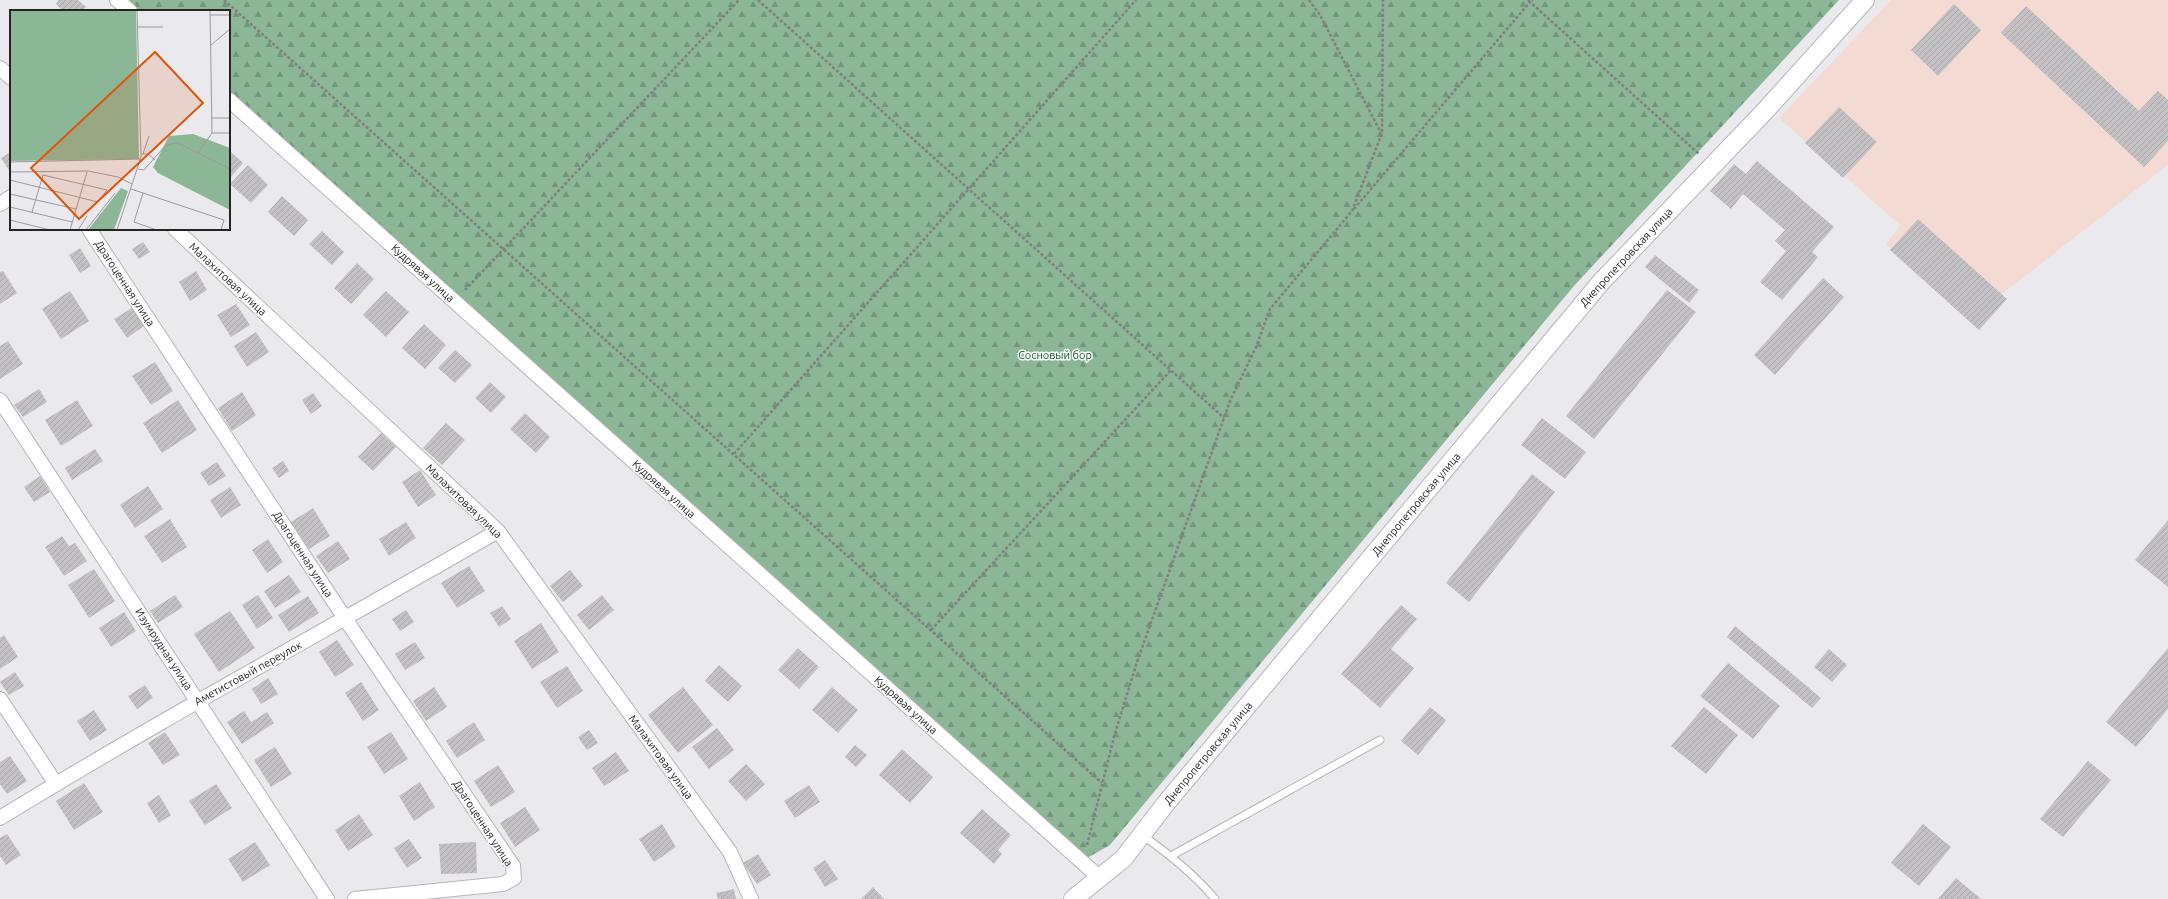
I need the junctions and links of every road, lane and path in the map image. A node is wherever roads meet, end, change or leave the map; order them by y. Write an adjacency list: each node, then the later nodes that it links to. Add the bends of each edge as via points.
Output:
1 (117, 0): 10 (street)
2 (224, 0): 22 (path)
3 (740, 0): 22 (path)
4 (758, 0): 16 (path)
5 (1136, 0): 16 (path)
6 (1309, 0): 14 (path, via 1320,15)
7 (1383, 0): 14 (path)
8 (1865, 0): 15 (street, Днепропетровская улица)
9 (1530, 1): 15 (path); 19 (path)
10 (129, 10)
11 (0, 68): 12 (street)
12 (10, 77)
13 (230, 101): 23 (street, Кудрявая улица)
14 (1382, 133): 19 (path)
15 (1712, 166): 37 (street, Днепропетровская улица, via 1602,281)
16 (968, 189): 24 (path); 27 (path)
17 (10, 198): 18 (street)
18 (0, 204)
19 (1352, 211): 26 (path, via 1270,309)
20 (90, 230): 29 (street, Драгоценная улица)
21 (175, 230): 28 (street, Малахитовая улица)
22 (505, 250): 23 (path); 27 (path)
23 (454, 301): 40 (street, Кудрявая улица)
24 (1171, 370): 26 (path); 30 (path)
25 (0, 400): 32 (street, Изумрудная улица)
26 (1224, 418): 34 (path, via 1152,616)
27 (734, 454): 30 (path)
28 (498, 531): 29 (street, Аметистовый переулок); 43 (street, Малахитовая улица, via 730,852)
29 (346, 620): 32 (street, Аметистовый переулок); 42 (street, Драгоценная улица, via 513,866 514,878 503,884)
30 (931, 630): 34 (path)
31 (0, 699): 35 (street)
32 (198, 700): 35 (street, Аметистовый переулок); 41 (street, Изумрудная улица)
33 (1380, 740): 39 (lane)
34 (1102, 783): 38 (path)
35 (56, 784): 36 (street, Аметистовый переулок)
36 (0, 818)
37 (1142, 835): 39 (lane); 40 (street, Днепропетровская улица, via 1123,859)
38 (1086, 851)
39 (1171, 856): 45 (lane)
40 (1100, 878): 44 (street, Днепропетровская улица)
41 (327, 899)
42 (355, 899)
43 (751, 899)
44 (1073, 899)
45 (1215, 899)

